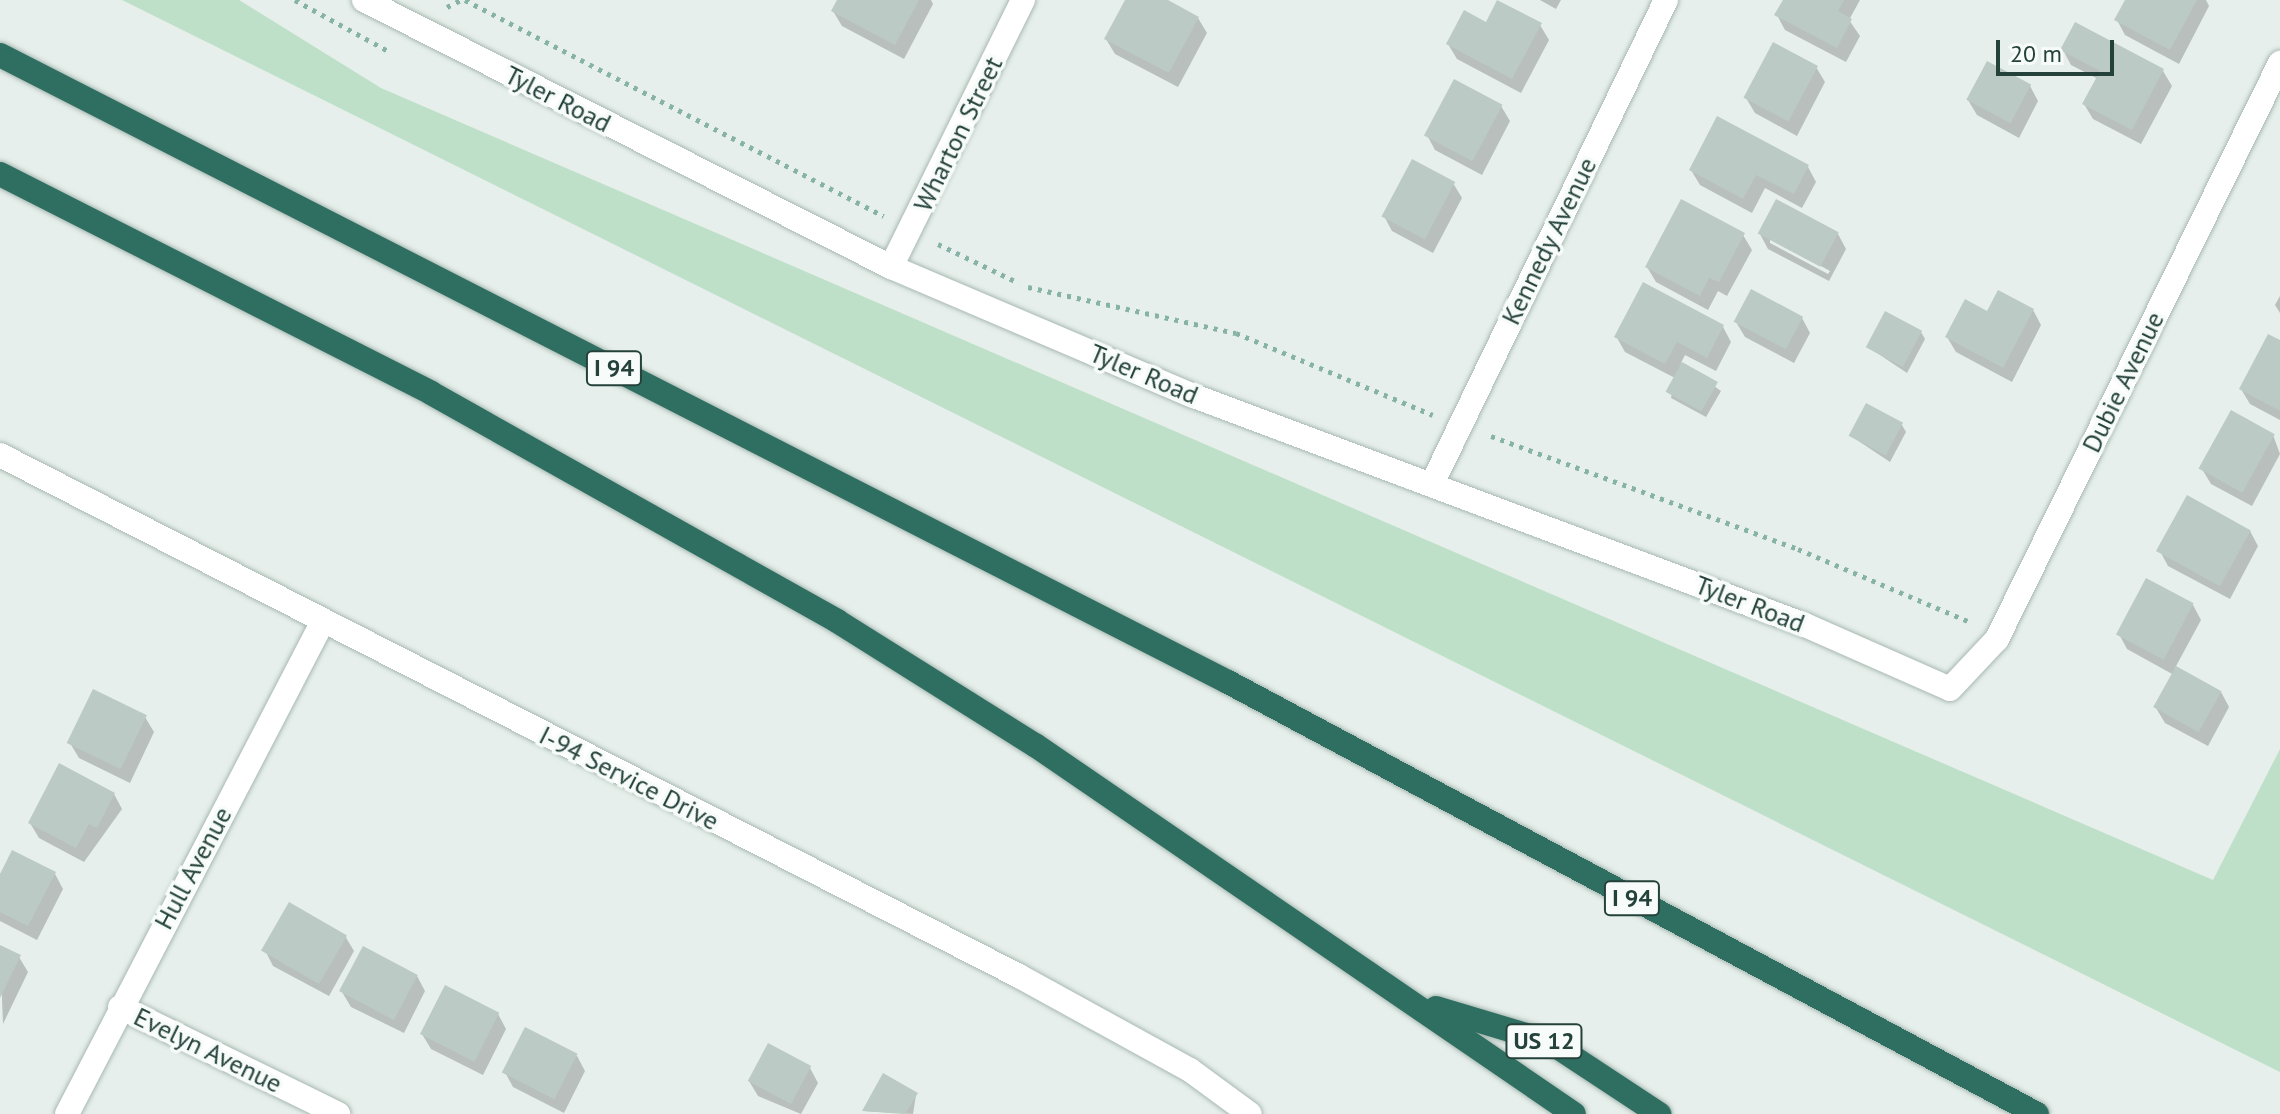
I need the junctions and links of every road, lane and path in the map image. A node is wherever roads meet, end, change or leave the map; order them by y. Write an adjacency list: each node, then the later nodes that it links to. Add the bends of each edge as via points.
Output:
1 (364, 0): 9 (street, Tyler Road)
2 (465, 0): 8 (path)
3 (1023, 0): 8 (street, Wharton Street)
4 (1666, 0): 10 (street, Kennedy Avenue)
5 (0, 55): 23 (highway, I 94, via 1228,682)
6 (2280, 63): 15 (street, Dubie Avenue, via 1997,639)
7 (0, 174): 16 (highway, via 431,393 837,621)
8 (910, 231): 9 (street, Wharton Street); 10 (path, via 1024,286 1236,333)
9 (891, 267): 12 (street, Tyler Road, via 1191,395)
10 (1459, 426): 12 (street, Kennedy Avenue); 14 (path, via 1798,549)
11 (0, 455): 13 (street, I-94 Service Drive)
12 (1433, 482): 15 (street, Tyler Road)
13 (322, 623): 17 (street, Hull Avenue); 20 (street, I-94 Service Drive, via 1019,976 1190,1070)
14 (1975, 625)
15 (1950, 689)
16 (1414, 1001): 21 (highway); 22 (highway, US 12, via 1550,1042)
17 (120, 1007): 18 (street, Hull Avenue); 19 (street, Evelyn Avenue)
18 (67, 1114)
19 (338, 1114)
20 (1250, 1114)
21 (1574, 1114)
22 (1659, 1114)
23 (2037, 1114)

